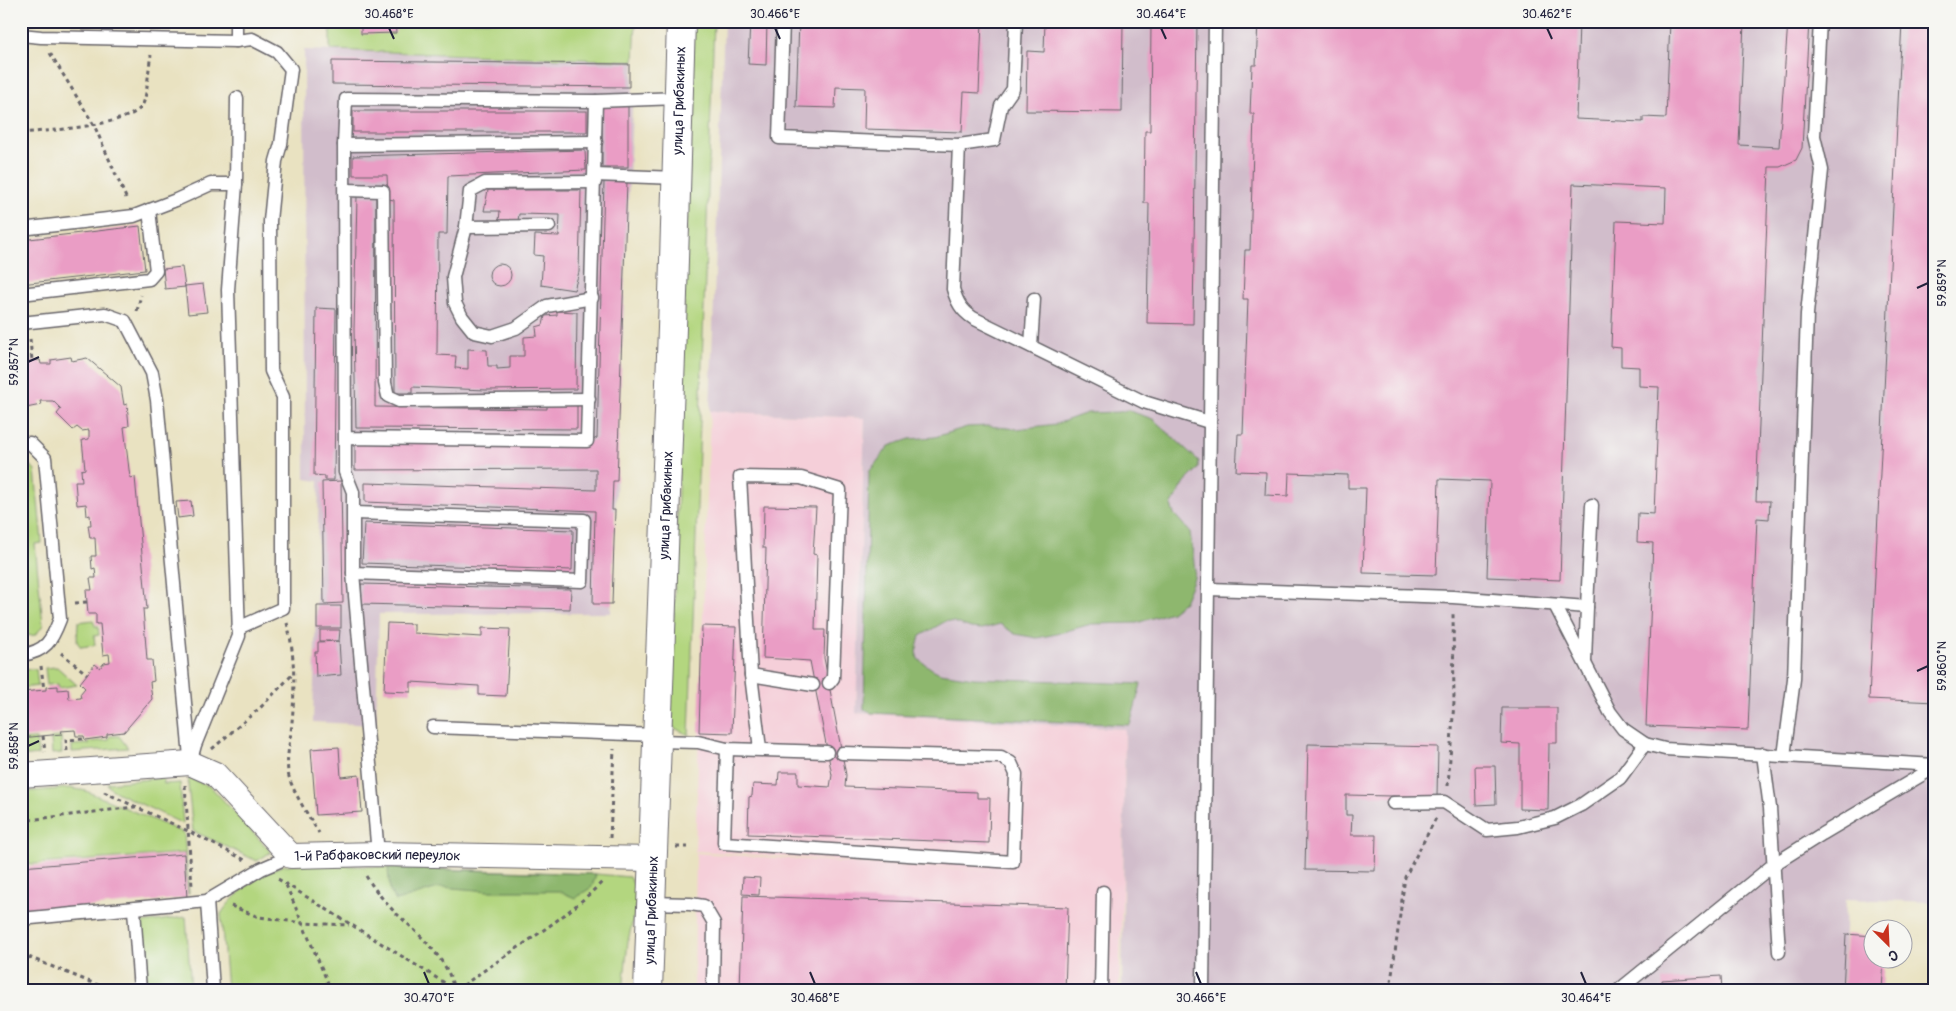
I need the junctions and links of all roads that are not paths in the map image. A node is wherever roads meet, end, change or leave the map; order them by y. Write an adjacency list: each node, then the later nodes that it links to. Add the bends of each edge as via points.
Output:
1 (236, 21): 8 (lane)
2 (681, 21): 10 (street, улица Грибакиных)
3 (783, 21): 14 (lane, via 779,138)
4 (1016, 21): 14 (lane, via 1013,89 1001,106 994,140)
5 (1215, 21): 29 (lane)
6 (1820, 21): 52 (lane, via 1814,136 1822,170 1807,314 1794,679)
7 (21, 35): 8 (lane)
8 (236, 41): 38 (lane, via 252,40 277,52 291,69 270,221 271,371 283,397 283,608)
9 (237, 98): 17 (lane)
10 (679, 98): 11 (lane); 16 (street, улица Грибакиных)
11 (596, 101): 12 (lane); 13 (lane, via 346,99)
12 (596, 142): 13 (lane); 15 (lane)
13 (344, 145): 18 (lane)
14 (959, 145): 27 (lane, via 952,260 956,300 973,318)
15 (595, 178): 16 (lane); 21 (lane, via 485,183 470,191); 24 (lane)
16 (676, 178): 45 (street, улица Грибакиных)
17 (236, 184): 19 (lane, via 211,184); 38 (lane, via 228,290)
18 (345, 190): 28 (lane, via 383,192 385,383 388,396 399,401); 30 (lane)
19 (149, 210): 22 (lane, via 134,216); 23 (lane, via 156,271 149,279)
20 (549, 226): 21 (lane)
21 (466, 227): 24 (lane, via 453,277 454,303 474,332 492,336 516,328 547,306)
22 (21, 229)
23 (21, 294)
24 (592, 298): 28 (lane)
25 (1034, 298): 27 (lane)
26 (25, 322): 54 (lane, via 105,314 125,321 152,373 157,400)
27 (1031, 346): 29 (lane, via 1144,402)
28 (589, 400): 30 (lane, via 587,441)
29 (1210, 422): 35 (lane)
30 (345, 438): 33 (lane, via 345,472 353,492)
31 (21, 444): 39 (lane, via 30,443 45,458 60,619 53,639 34,654)
32 (1592, 505): 37 (lane)
33 (354, 513): 34 (lane); 34 (lane, via 584,520 582,581)
34 (353, 573): 58 (lane)
35 (1208, 589): 36 (lane, via 1453,597); 72 (lane)
36 (1555, 604): 37 (lane); 40 (lane)
37 (1587, 607): 40 (lane)
38 (238, 628): 54 (lane, via 239,636)
39 (21, 655)
40 (1585, 664): 46 (lane, via 1610,712 1623,729)
41 (751, 675): 42 (lane, via 740,477 801,478 840,490 833,678); 43 (lane); 48 (lane)
42 (829, 684)
43 (813, 685)
44 (432, 727): 45 (lane, via 614,733)
45 (657, 738): 47 (lane); 57 (street, улица Грибакиных)
46 (1645, 744): 51 (lane, via 1665,749); 56 (lane, via 1620,778 1581,805 1555,818 1487,830 1444,802)
47 (727, 749): 48 (lane); 50 (lane, via 724,843 1013,862 1016,774 1011,763 1001,757)
48 (760, 749): 49 (lane)
49 (827, 752)
50 (842, 753)
51 (1763, 754): 52 (lane); 60 (lane)
52 (1784, 756): 53 (lane)
53 (1935, 766): 60 (lane)
54 (187, 772): 55 (street, 1-й Рабфаковский переулок); 59 (street, 1-й Рабфаковский переулок, via 215,774)
55 (21, 775)
56 (1393, 803)
57 (661, 853): 58 (street, 1-й Рабфаковский переулок, via 614,858); 63 (street, улица Грибакиных)
58 (378, 854): 59 (street, 1-й Рабфаковский переулок)
59 (291, 856): 62 (lane, via 261,869)
60 (1773, 865): 66 (lane); 73 (lane)
61 (1103, 892): 71 (lane)
62 (210, 900): 64 (lane); 68 (lane)
63 (651, 903): 69 (street, улица Грибакиных); 70 (lane, via 704,906 714,923)
64 (134, 910): 65 (lane); 67 (lane)
65 (21, 919)
66 (1778, 952)
67 (140, 990)
68 (213, 990)
69 (648, 990)
70 (713, 990)
71 (1101, 990)
72 (1203, 990)
73 (1618, 990)

